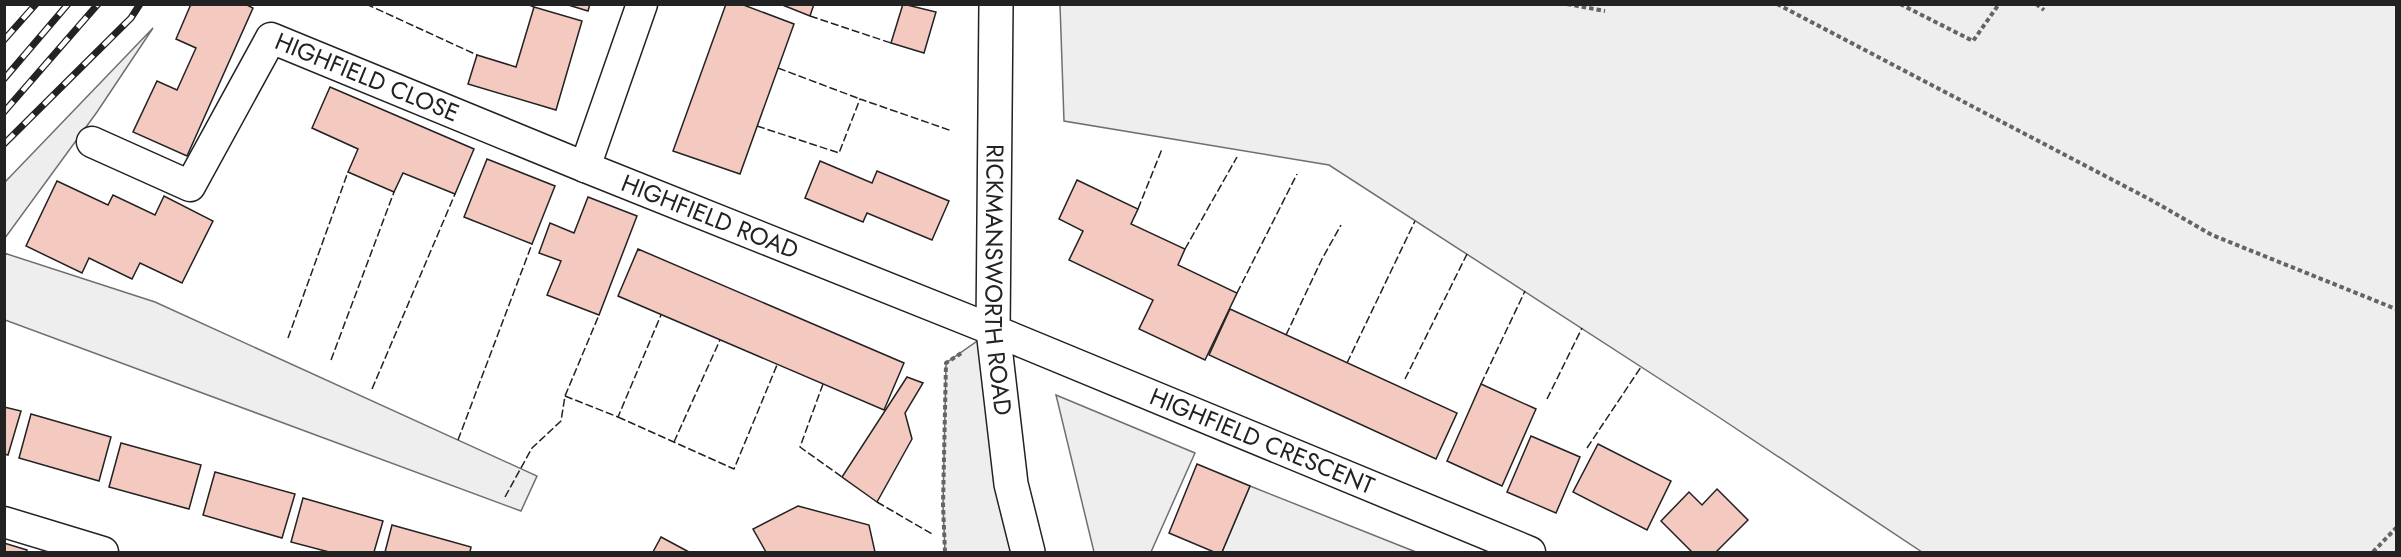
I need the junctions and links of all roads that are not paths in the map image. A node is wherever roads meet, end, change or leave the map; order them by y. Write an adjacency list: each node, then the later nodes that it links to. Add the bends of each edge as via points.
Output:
1 (642, 4): 4 (street)
2 (996, 4): 5 (main road, RICKMANSWORTH ROAD)
3 (92, 142): 4 (street, HIGHFIELD CLOSE, via 190,186 271,38)
4 (585, 167): 5 (street, HIGHFIELD ROAD)
5 (993, 330): 8 (main road, RICKMANSWORTH ROAD, via 1011,484); 9 (street, HIGHFIELD CRESCENT)
6 (4, 522): 7 (street)
7 (103, 552)
8 (1028, 552)
9 (1530, 552)

